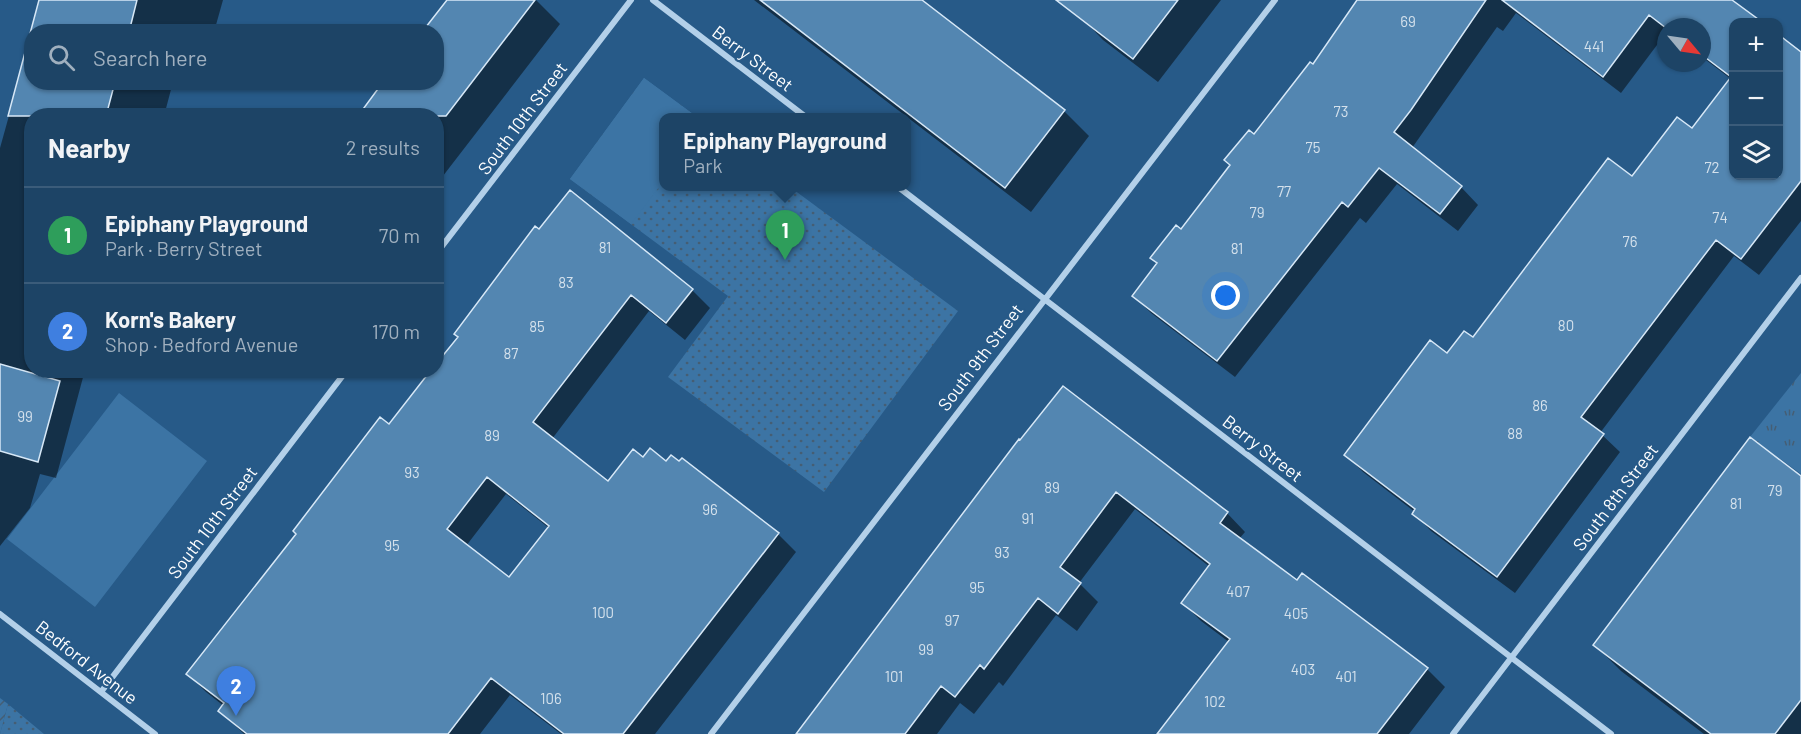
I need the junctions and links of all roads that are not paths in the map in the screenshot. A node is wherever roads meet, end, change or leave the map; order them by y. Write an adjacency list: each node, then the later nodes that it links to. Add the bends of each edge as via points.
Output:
1 (631, 0): 6 (street, South 10th Street)
2 (653, 0): 4 (street, Berry Street)
3 (1275, 0): 8 (street, South 9th Street)
4 (802, 113)
5 (904, 191): 8 (street, Berry Street)
6 (444, 244)
7 (1801, 278): 11 (street, South 8th Street)
8 (1044, 299): 11 (street, Berry Street); 14 (street, South 9th Street)
9 (341, 378): 12 (street, South 10th Street)
10 (0, 614): 12 (street, Bedford Avenue)
11 (1511, 657): 15 (street, South 8th Street); 16 (street, Berry Street)
12 (101, 692): 13 (street, Bedford Avenue)
13 (155, 734)
14 (711, 734)
15 (1453, 734)
16 (1611, 734)

